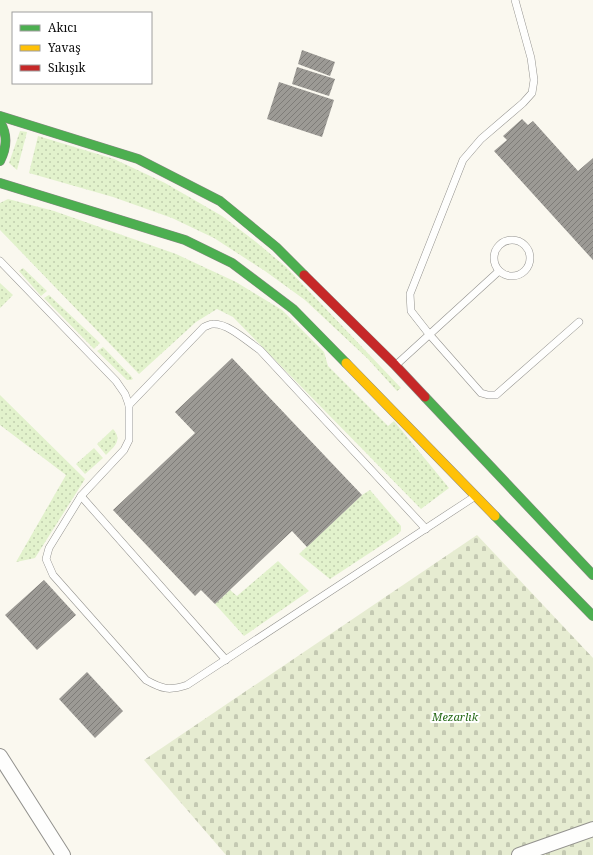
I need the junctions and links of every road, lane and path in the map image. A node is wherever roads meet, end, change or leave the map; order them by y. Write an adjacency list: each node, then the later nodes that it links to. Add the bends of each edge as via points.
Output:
1 (515, 0): 9 (lane, via 531,58 534,80 532,93 481,139 463,160 410,294 411,311)
2 (0, 116): 10 (main road, via 138,159 220,201 276,248)
3 (0, 122): 4 (main road, via 7,136 7,145)
4 (0, 161)
5 (0, 183): 13 (main road, via 185,240 232,263 293,309)
6 (0, 261): 11 (lane, via 116,381)
7 (499, 271): 7 (lane, via 510,276 523,273 531,257 526,246 515,240 502,243 494,259); 9 (lane)
8 (579, 322): 9 (lane, via 496,395 481,393)
9 (429, 334): 10 (lane)
10 (395, 365): 15 (main road)
11 (129, 405): 12 (lane, via 129,440 124,450); 14 (lane, via 204,327 218,324 229,328 260,350)
12 (81, 496): 17 (lane); 17 (lane, via 49,548 46,559 53,575 146,680 160,688 175,689 187,685)
13 (476, 496): 14 (lane); 16 (main road)
14 (426, 528): 17 (lane)
15 (593, 575)
16 (593, 616)
17 (226, 660)
18 (0, 756): 20 (street)
19 (593, 829): 21 (street)
20 (63, 855)
21 (519, 855)

